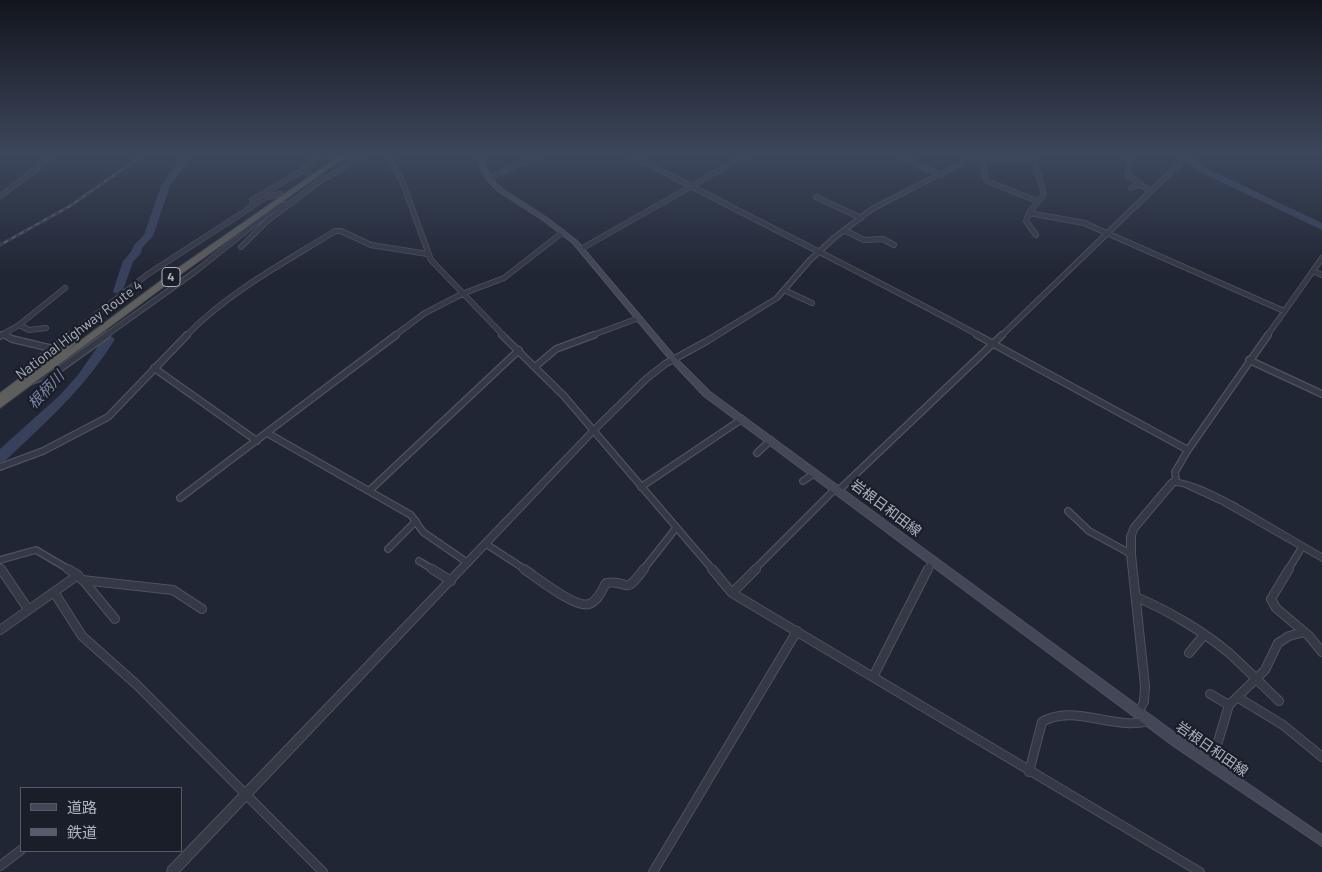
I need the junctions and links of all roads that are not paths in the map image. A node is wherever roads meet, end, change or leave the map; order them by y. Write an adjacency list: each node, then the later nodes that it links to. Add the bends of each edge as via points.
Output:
1 (261, 195): 18 (street, via 251,202)
2 (277, 195): 18 (street)
3 (279, 195): 49 (highway, National Highway Route 4 / 4, via 180,263)
4 (288, 195): 49 (highway, National Highway Route 4 / 4)
5 (290, 195): 17 (street)
6 (301, 195): 17 (street)
7 (407, 195): 29 (street)
8 (507, 195): 22 (main road, 岩根日和田線)
9 (677, 195): 27 (street)
10 (706, 195): 28 (street)
11 (899, 195): 20 (street)
12 (1021, 195): 16 (street)
13 (1043, 195): 16 (street)
14 (1146, 195): 23 (street)
15 (816, 197): 20 (street)
16 (1037, 201): 19 (street)
17 (289, 203): 26 (street); 49 (street, via 266,216 195,272 54,372)
18 (252, 205): 43 (street, via 148,274)
19 (1029, 213): 23 (street, via 1078,221); 24 (street, via 1026,222)
20 (861, 218): 21 (street)
21 (844, 230): 25 (street, via 864,240 878,238); 28 (street)
22 (563, 232): 27 (main road, 岩根日和田線); 35 (street, via 504,278)
23 (1106, 232): 37 (street); 42 (street)
24 (1036, 234)
25 (894, 245)
26 (240, 247)
27 (580, 249): 38 (main road, 岩根日和田線)
28 (819, 252): 34 (street, via 797,272); 42 (street)
29 (428, 254): 35 (street); 48 (street, via 375,246 336,231 216,307)
30 (1322, 258): 31 (street)
31 (1313, 271): 32 (street); 37 (street)
32 (1322, 275)
33 (65, 288): 39 (street)
34 (784, 290): 36 (street); 45 (street, via 777,298)
35 (462, 294): 44 (street); 55 (street, via 426,314)
36 (812, 304)
37 (1284, 311): 46 (street)
38 (639, 318): 45 (main road, 岩根日和田線); 47 (street, via 556,349)
39 (19, 325): 40 (street, via 29,330); 41 (street)
40 (46, 328)
41 (3, 335): 43 (street)
42 (994, 342): 58 (street); 65 (street)
43 (54, 349): 49 (street, via 32,366)
44 (519, 350): 47 (street); 66 (street)
45 (673, 359): 53 (main road, 岩根日和田線, via 707,394); 54 (street, via 646,379)
46 (1249, 360): 50 (street); 58 (street)
47 (536, 366): 54 (street)
48 (154, 368): 57 (street); 60 (street, via 101,422 43,451)
49 (28, 380): 51 (highway, National Highway Route 4 / 4); 52 (highway, National Highway Route 4 / 4)
50 (1322, 394)
51 (0, 397)
52 (0, 405)
53 (742, 419): 56 (main road, 岩根日和田線); 64 (street)
54 (593, 431): 64 (street); 71 (street)
55 (267, 433): 57 (street); 66 (street)
56 (771, 440): 59 (street); 61 (main road, 岩根日和田線)
57 (256, 442): 67 (street)
58 (1188, 450): 63 (street, via 1175,472)
59 (757, 453)
60 (0, 467)
61 (815, 472): 62 (street); 65 (main road, 岩根日和田線)
62 (803, 481)
63 (1176, 481): 72 (street, via 1192,486); 74 (street, via 1161,494 1134,528)
64 (641, 487): 70 (street)
65 (837, 489): 77 (main road, 岩根日和田線); 84 (street)
66 (369, 491): 69 (street)
67 (180, 498)
68 (1068, 512): 74 (street, via 1085,527)
69 (416, 521): 73 (street); 79 (street, via 423,532)
70 (676, 528): 71 (street, via 632,585 625,587 606,583 596,600 588,606 573,601); 84 (street)
71 (486, 544): 79 (street)
72 (1302, 547): 75 (street); 91 (street, via 1271,599 1276,608)
73 (388, 549)
74 (1131, 554): 85 (street)
75 (1322, 558)
76 (0, 560): 81 (street, via 36,550)
77 (933, 560): 95 (street); 101 (main road, 岩根日和田線)
78 (419, 561): 82 (street)
79 (468, 563): 82 (street)
80 (0, 568): 86 (street)
81 (80, 577): 83 (street); 87 (street, via 173,590); 88 (street)
82 (451, 581): 106 (street)
83 (54, 592): 86 (street); 106 (street, via 82,636 137,685)
84 (732, 593): 90 (street)
85 (1136, 597): 92 (street, via 1166,610); 101 (street, via 1145,686 1144,702)
86 (28, 609): 89 (street)
87 (202, 609)
88 (115, 618)
89 (0, 630)
90 (797, 631): 95 (street); 112 (street)
91 (1304, 632): 93 (street); 96 (street, via 1278,643 1265,670)
92 (1204, 635): 94 (street); 96 (street, via 1228,652)
93 (1322, 652)
94 (1189, 653)
95 (873, 677): 105 (street)
96 (1255, 680): 98 (street); 99 (street)
97 (1210, 694): 100 (street)
98 (1237, 698): 100 (street); 103 (street, via 1284,725)
99 (1279, 701)
100 (1229, 705): 104 (street)
101 (1138, 713): 102 (main road, 岩根日和田線)
102 (1148, 721): 104 (main road, 岩根日和田線); 105 (street, via 1136,724 1048,717 1042,722)
103 (1322, 757)
104 (1211, 765): 107 (main road, 岩根日和田線)
105 (1029, 772): 113 (street)
106 (247, 794): 110 (street); 111 (street)
107 (1322, 841)
108 (20, 851): 109 (street)
109 (0, 866)
110 (172, 872)
111 (324, 872)
112 (653, 872)
113 (1200, 872)

